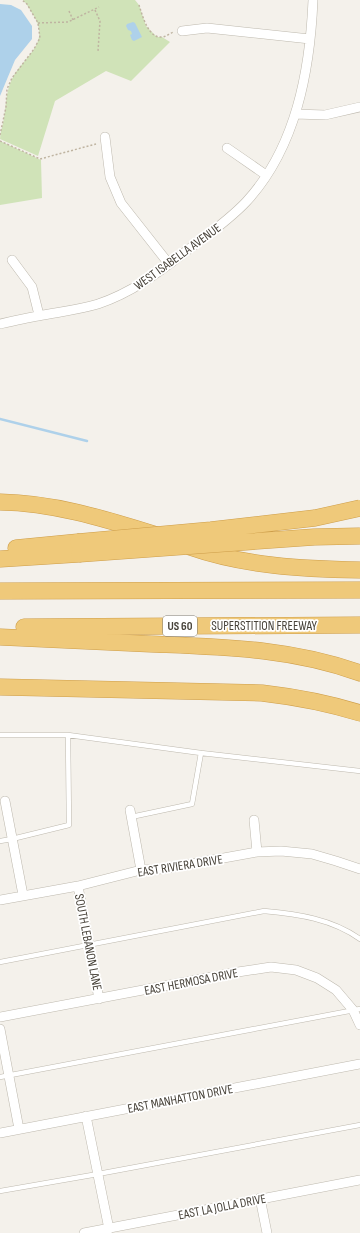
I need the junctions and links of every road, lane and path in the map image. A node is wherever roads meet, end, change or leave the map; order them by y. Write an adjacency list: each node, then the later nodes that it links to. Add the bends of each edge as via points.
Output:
1 (22, 0): 8 (path)
2 (313, 0): 10 (street, WEST ISABELLA AVENUE)
3 (139, 5): 9 (path, via 146,26 157,36 162,37)
4 (99, 7): 5 (path)
5 (95, 10): 7 (path); 11 (path, via 100,21)
6 (69, 11): 7 (path)
7 (73, 20): 8 (path)
8 (38, 23): 14 (path, via 38,43 12,78 7,89)
9 (180, 30): 10 (street, via 207,28)
10 (310, 39): 13 (street, WEST ISABELLA AVENUE, via 309,56)
11 (98, 51)
12 (360, 108): 13 (street, via 325,115)
13 (295, 114): 18 (street, WEST ISABELLA AVENUE, via 284,145)
14 (0, 135)
15 (106, 139): 16 (path, via 40,159); 20 (street, via 110,177 121,203)
16 (0, 141)
17 (227, 148): 18 (street)
18 (266, 175): 20 (street, WEST ISABELLA AVENUE, via 246,202 232,215)
19 (12, 260): 21 (street, via 32,287)
20 (169, 264): 21 (street, WEST ISABELLA AVENUE, via 137,287 98,304)
21 (39, 315): 22 (street, WEST ISABELLA AVENUE)
22 (0, 324)
23 (0, 502): 29 (highway, via 40,505 90,515 199,550 239,559 293,567)
24 (360, 508): 26 (highway, bridge, via 315,518)
25 (360, 536): 26 (highway, bridge)
26 (78, 548): 27 (highway); 28 (highway)
27 (0, 549)
28 (0, 559)
29 (360, 570)
30 (360, 590): 31 (highway)
31 (0, 591)
32 (360, 624): 33 (highway, SUPERSTITION FREEWAY / US 60)
33 (0, 628)
34 (0, 637): 35 (highway, via 279,652)
35 (360, 673)
36 (0, 687): 37 (highway, via 262,693 338,706)
37 (360, 713)
38 (0, 735): 39 (lane)
39 (68, 735): 40 (lane); 45 (lane, via 69,825)
40 (201, 753): 41 (lane); 43 (lane, via 192,804)
41 (360, 771)
42 (5, 801): 45 (street)
43 (131, 814): 49 (street)
44 (254, 820): 47 (street)
45 (12, 839): 46 (lane); 51 (street)
46 (0, 841)
47 (257, 852): 48 (street, EAST RIVIERA DRIVE, via 312,854); 49 (street, EAST RIVIERA DRIVE, via 163,869)
48 (360, 869)
49 (141, 870): 50 (street, EAST RIVIERA DRIVE)
50 (78, 886): 51 (street, EAST RIVIERA DRIVE); 54 (street, SOUTH LEBANON LANE)
51 (23, 895): 52 (street, EAST RIVIERA DRIVE)
52 (0, 900)
53 (360, 939): 54 (lane, via 332,923 307,916 264,911)
54 (89, 945): 55 (lane); 56 (street, SOUTH LEBANON LANE)
55 (0, 962)
56 (100, 999): 57 (street, EAST HERMOSA DRIVE, via 271,967 296,970 317,978 336,990); 58 (street, EAST HERMOSA DRIVE)
57 (357, 1009): 59 (street, EAST HERMOSA DRIVE); 62 (lane)
58 (0, 1017)
59 (360, 1025)
60 (0, 1029): 62 (street)
61 (360, 1064): 63 (street, EAST MANHATTON DRIVE)
62 (4, 1076): 65 (street)
63 (86, 1116): 65 (street, EAST MANHATTON DRIVE); 67 (street)
64 (360, 1125): 67 (lane)
65 (19, 1130): 66 (street, EAST MANHATTON DRIVE)
66 (0, 1133)
67 (98, 1174): 69 (lane); 71 (street)
68 (360, 1180): 70 (street, EAST LA JOLLA DRIVE)
69 (0, 1191)
70 (260, 1198): 71 (street, EAST LA JOLLA DRIVE); 73 (street)
71 (109, 1228): 72 (street, EAST LA JOLLA DRIVE)
72 (84, 1233)
73 (267, 1233)

